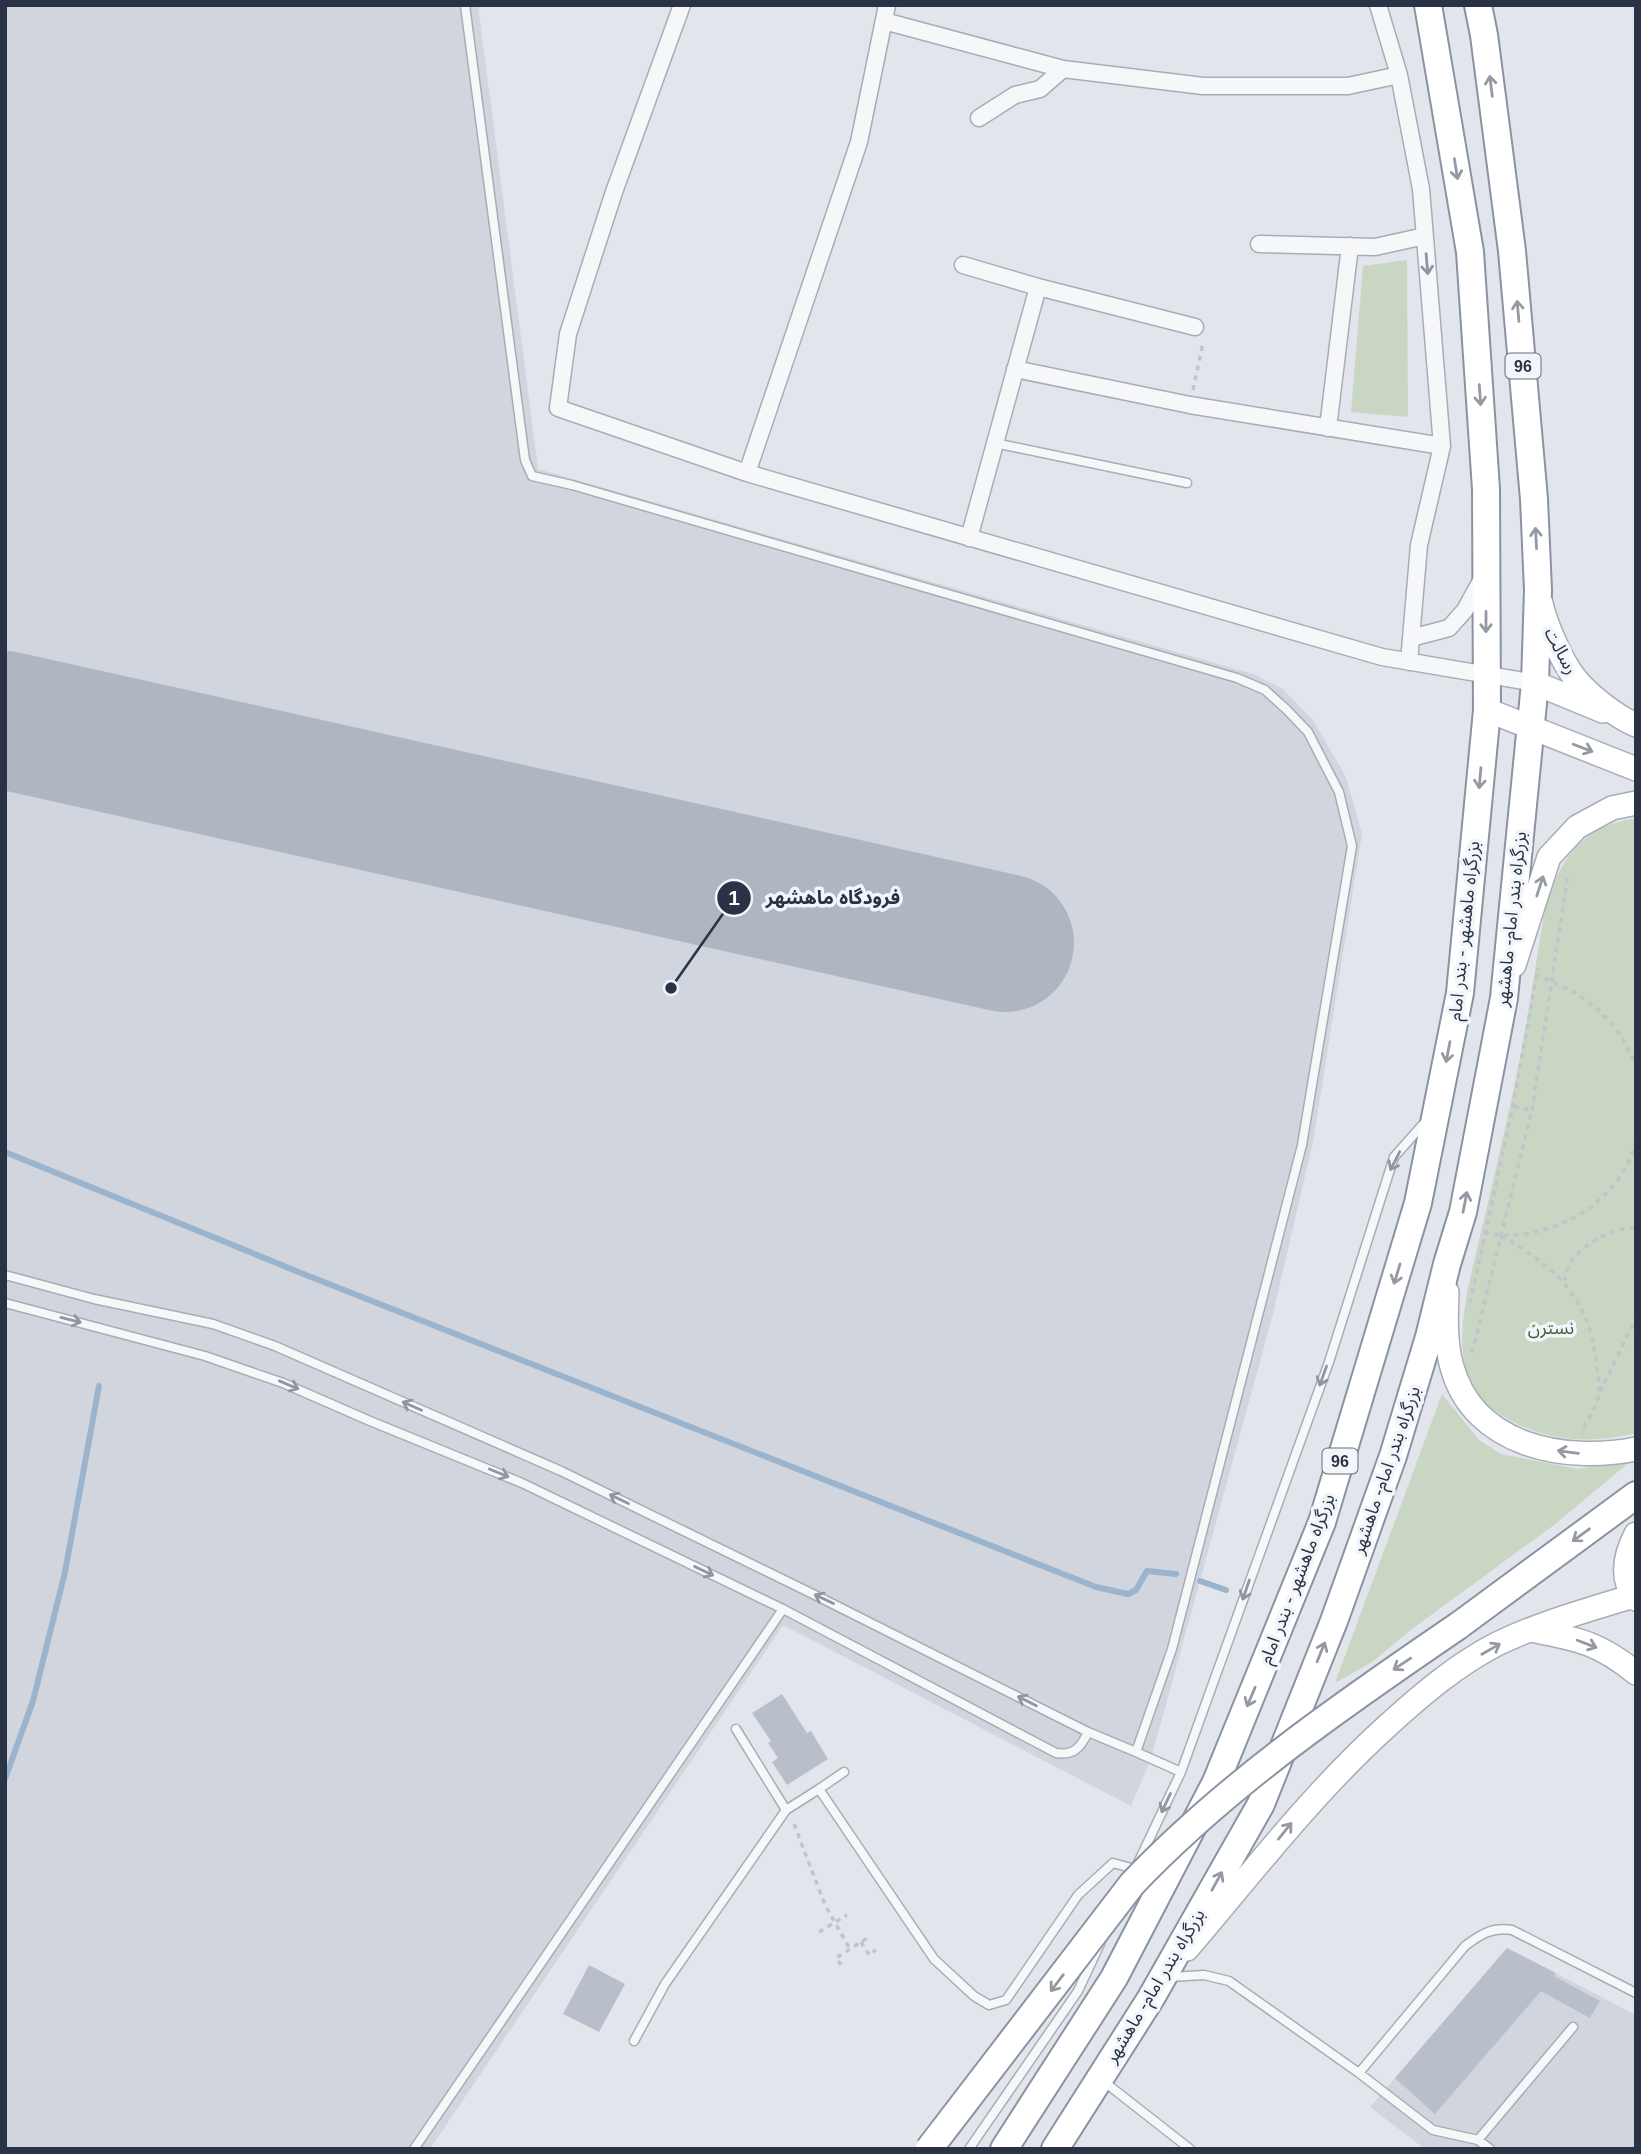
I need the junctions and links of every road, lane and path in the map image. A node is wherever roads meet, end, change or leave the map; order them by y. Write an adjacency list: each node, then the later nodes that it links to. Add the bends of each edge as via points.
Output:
1 (465, 5): 69 (lane, via 525,460 532,476 1237,678 1265,690 1307,732 1339,792 1352,846 1302,1145 1172,1649)
2 (682, 5): 21 (street, via 568,334 558,408)
3 (1378, 5): 8 (street)
4 (1428, 5): 24 (highway, 96, one-way to 24, via 1470,252 1486,489)
5 (1478, 5): 25 (highway, 96, one-way to 5, via 1512,251)
6 (886, 13): 7 (street); 21 (street, via 859,142)
7 (1063, 69): 8 (street, via 1203,86 1348,86); 9 (street, via 1040,89 1015,95)
8 (1399, 75): 10 (street, via 1421,189)
9 (979, 118)
10 (1425, 236): 12 (street, via 1375,247); 20 (street, one-way to 20)
11 (1259, 244): 12 (street)
12 (1350, 246): 18 (street)
13 (964, 265): 14 (street)
14 (1038, 287): 15 (street); 16 (street)
15 (1195, 327): 17 (path, via 1204,344)
16 (1015, 369): 17 (street); 19 (street)
17 (1189, 405): 18 (street)
18 (1328, 428): 20 (street)
19 (995, 443): 22 (lane); 23 (street)
20 (1442, 446): 26 (street, via 1419,545)
21 (747, 474): 23 (street)
22 (1187, 483)
23 (970, 538): 27 (street)
24 (1486, 572): 26 (street, via 1450,628); 28 (highway, 96, one-way to 28)
25 (1538, 590): 29 (highway, 96); 31 (main road, رسالت, via 1544,620 1574,678)
26 (1411, 638): 27 (street)
27 (1409, 662): 28 (street)
28 (1486, 676): 29 (street); 30 (highway, 96)
29 (1535, 683): 31 (main road); 32 (highway, 96)
30 (1487, 710): 32 (main road); 42 (highway, بزرگراه ماهشهر - بندر امام / 96, one-way to 42, via 1460,993)
31 (1627, 722)
32 (1530, 729): 33 (main road, one-way to 33); 40 (highway, بزرگراه بندر امام- ماهشهر / 96)
33 (1636, 769)
34 (1636, 803): 37 (main road, one-way to 34, via 1549,857 1577,827 1612,808)
35 (1568, 874): 39 (path)
36 (1538, 964): 38 (path)
37 (1513, 968): 38 (path); 40 (main road)
38 (1536, 976): 39 (path); 46 (path)
39 (1553, 982): 41 (path, via 1583,998 1614,1026); 47 (path, via 1532,1110)
40 (1504, 998): 44 (highway, بزرگراه بندر امام- ماهشهر / 96, one-way to 40)
41 (1636, 1066)
42 (1437, 1108): 71 (lane, one-way to 71, via 1394,1157 1329,1362); 95 (highway, بزرگراه ماهشهر - بندر امام / 96, one-way to 95, via 1418,1203 1322,1522 1216,1782 1114,1978)
43 (1636, 1140): 47 (path, via 1623,1172 1586,1212 1530,1234)
44 (1459, 1225): 46 (path); 48 (highway, بزرگراه بندر امام- ماهشهر / 96)
45 (1636, 1227): 50 (path, via 1609,1233 1588,1245 1571,1261)
46 (1485, 1233): 47 (path); 52 (path)
47 (1501, 1236): 50 (path, via 1548,1265); 56 (path)
48 (1447, 1264): 59 (main road, one-way to 48, via 1544,1449 1513,1439 1484,1420 1463,1394 1452,1368 1446,1327); 85 (highway, بزرگراه بندر امام- ماهشهر / 96, one-way to 48, via 1261,1804 1334,1621 1393,1456)
49 (5, 1275): 68 (lane, one-way to 49, via 561,1471 275,1346 213,1324)
50 (1563, 1281): 57 (path, via 1582,1309 1594,1342)
51 (5, 1303): 64 (lane, one-way to 64, via 205,1356 283,1382 522,1483)
52 (1469, 1308)
53 (1636, 1318): 57 (path)
54 (1467, 1346): 55 (path)
55 (1468, 1355)
56 (1470, 1364)
57 (1600, 1394): 59 (path)
58 (1595, 1431): 59 (path)
59 (1576, 1440): 60 (main road)
60 (1636, 1449)
61 (1636, 1495): 93 (highway, one-way to 93, bridge, via 1381,1678 1202,1815 1166,1848 1132,1884)
62 (1636, 1534): 63 (main road, via 1625,1571)
63 (1634, 1597): 65 (main road)
64 (783, 1609): 68 (lane, via 1056,1753 1070,1753 1083,1744); 92 (lane)
65 (1531, 1630): 66 (main road, one-way to 66, via 1584,1641 1615,1656); 85 (main road, one-way to 65, via 1353,1757 1447,1676)
66 (1636, 1674)
67 (736, 1729): 73 (lane)
68 (1088, 1732): 69 (lane)
69 (1136, 1752): 71 (lane)
70 (844, 1772): 72 (lane)
71 (1181, 1772): 74 (lane, one-way to 74)
72 (819, 1789): 73 (lane); 74 (lane, via 934,1959 989,2005 1006,2000 1078,1895 1113,1863)
73 (786, 1810): 76 (path); 88 (lane, via 665,1984)
74 (1135, 1869): 94 (lane, via 1078,1991)
75 (847, 1915): 76 (path)
76 (834, 1923): 77 (path); 80 (path)
77 (819, 1932)
78 (869, 1937): 79 (path)
79 (861, 1942): 80 (path); 82 (path)
80 (850, 1949): 84 (path, via 836,1958)
81 (876, 1950): 82 (path)
82 (869, 1955): 83 (path)
83 (864, 1958)
84 (841, 1965)
85 (1163, 1978): 89 (lane, via 1204,1975 1229,1982); 90 (highway, بزرگراه بندر امام- ماهشهر / 96)
86 (1636, 1993): 89 (lane, via 1512,1930 1498,1928 1465,1946)
87 (1573, 2027): 91 (lane)
88 (634, 2041)
89 (1359, 2073): 91 (lane, via 1433,2130)
90 (1100, 2078): 96 (highway, بزرگراه بندر امام- ماهشهر / 96); 97 (lane)
91 (1478, 2140): 98 (lane)
92 (414, 2149)
93 (929, 2149)
94 (968, 2149)
95 (1004, 2149)
96 (1055, 2149)
97 (1190, 2149)
98 (1490, 2149)

